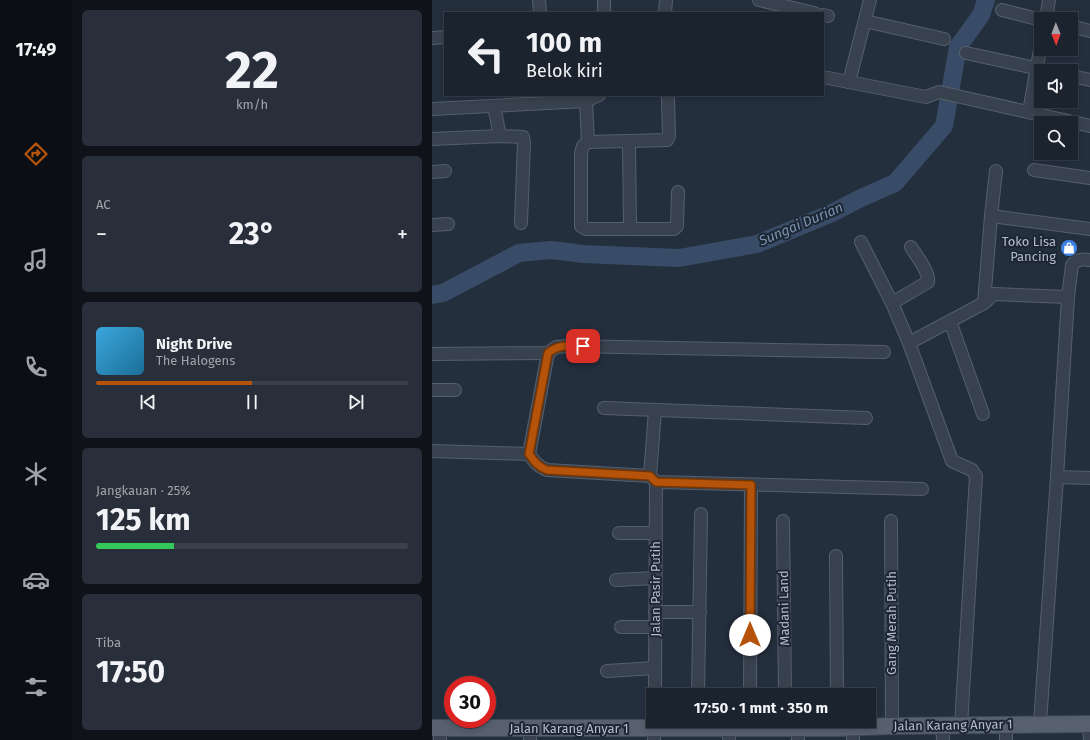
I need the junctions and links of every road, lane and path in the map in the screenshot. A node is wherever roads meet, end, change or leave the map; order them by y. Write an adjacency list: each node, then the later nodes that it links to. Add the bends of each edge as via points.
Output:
1 (539, 0): 9 (street)
2 (604, 0): 10 (street)
3 (666, 0): 11 (street)
4 (870, 0): 14 (street)
5 (1049, 0): 12 (street)
6 (764, 5): 7 (street)
7 (810, 8)
8 (1002, 10): 13 (street)
9 (540, 12)
10 (604, 12)
11 (665, 12)
12 (1047, 12)
13 (1034, 18)
14 (865, 20): 19 (street); 26 (street)
15 (1078, 28): 16 (street)
16 (1090, 31)
17 (444, 37): 18 (street)
18 (432, 38)
19 (944, 39)
20 (966, 53): 21 (street)
21 (1034, 68)
22 (824, 77): 26 (street)
23 (1078, 77): 24 (street)
24 (1090, 80)
25 (1034, 81): 32 (street)
26 (849, 82): 32 (street, via 926,97 939,92)
27 (597, 96): 29 (street)
28 (667, 96): 37 (street, via 669,138)
29 (586, 101): 30 (street); 36 (street)
30 (494, 106): 31 (street); 34 (street)
31 (432, 109)
32 (1029, 112): 33 (street)
33 (1090, 126)
34 (500, 136): 35 (street); 45 (street, via 520,136 524,139)
35 (432, 140)
36 (588, 142): 37 (street); 48 (street, via 583,146 581,153 581,226 586,229)
37 (629, 142): 48 (street)
38 (1034, 170): 42 (street)
39 (445, 171): 41 (street)
40 (996, 171): 44 (street)
41 (432, 172)
42 (1090, 178)
43 (678, 192): 48 (street, via 676,228)
44 (991, 216): 49 (street); 54 (street)
45 (521, 223)
46 (432, 224): 47 (street)
47 (448, 224)
48 (630, 229)
49 (1090, 229)
50 (860, 242): 55 (street)
51 (911, 247): 55 (street, via 927,273 928,282)
52 (1090, 260): 53 (street, via 1079,260 1072,265)
53 (1068, 297): 54 (street, via 998,293); 69 (street)
54 (984, 302): 56 (street)
55 (892, 303): 57 (street)
56 (950, 321): 57 (street); 65 (street)
57 (909, 343): 95 (street, via 952,461 972,470 976,476)
58 (884, 352): 59 (street, via 567,346 556,347)
59 (548, 353): 60 (street); 68 (street)
60 (432, 354)
61 (432, 390): 62 (street)
62 (454, 390)
63 (604, 408): 64 (street)
64 (655, 410): 66 (street); 71 (street, Jalan Pasir Putih)
65 (983, 414)
66 (866, 418)
67 (432, 452): 68 (street)
68 (529, 454): 71 (street, via 537,465 547,470)
69 (1057, 477): 70 (street); 93 (street)
70 (1090, 478)
71 (653, 479): 72 (street); 78 (street, Jalan Pasir Putih)
72 (751, 485): 73 (street); 90 (street)
73 (922, 489)
74 (701, 514): 83 (street)
75 (783, 521): 91 (street, Madani Land)
76 (890, 521): 96 (street, Gang Merah Putih)
77 (620, 533): 78 (street)
78 (656, 533): 80 (street, Jalan Pasir Putih)
79 (836, 556): 92 (street)
80 (655, 578): 81 (street); 82 (street, Jalan Pasir Putih)
81 (616, 580)
82 (655, 612): 83 (street); 85 (street, Jalan Pasir Putih)
83 (700, 612): 89 (street)
84 (621, 627): 85 (street)
85 (655, 628): 86 (street, Jalan Pasir Putih)
86 (655, 668): 87 (street); 88 (street, Jalan Pasir Putih)
87 (607, 671)
88 (655, 688)
89 (698, 688)
90 (750, 688)
91 (785, 688)
92 (837, 688)
93 (1040, 724): 94 (main road, Jalan Karang Anyar 1); 107 (main road, Jalan Karang Anyar 1)
94 (1090, 724): 111 (street)
95 (961, 725): 106 (main road, Jalan Karang Anyar 1); 107 (main road, Jalan Karang Anyar 1)
96 (892, 726): 106 (main road, Jalan Karang Anyar 1); 110 (main road, Jalan Karang Anyar 1)
97 (672, 728): 104 (main road, Jalan Karang Anyar 1)
98 (708, 728): 109 (main road, Jalan Karang Anyar 1)
99 (742, 728): 109 (main road, Jalan Karang Anyar 1)
100 (780, 728): 103 (main road, Jalan Karang Anyar 1)
101 (802, 728): 103 (main road, Jalan Karang Anyar 1)
102 (842, 728): 110 (main road, Jalan Karang Anyar 1)
103 (791, 729)
104 (654, 730): 108 (main road, Jalan Karang Anyar 1)
105 (437, 732): 108 (main road, Jalan Karang Anyar 1)
106 (943, 733)
107 (1006, 733)
108 (530, 734)
109 (729, 734)
110 (853, 734)
111 (1090, 740)

